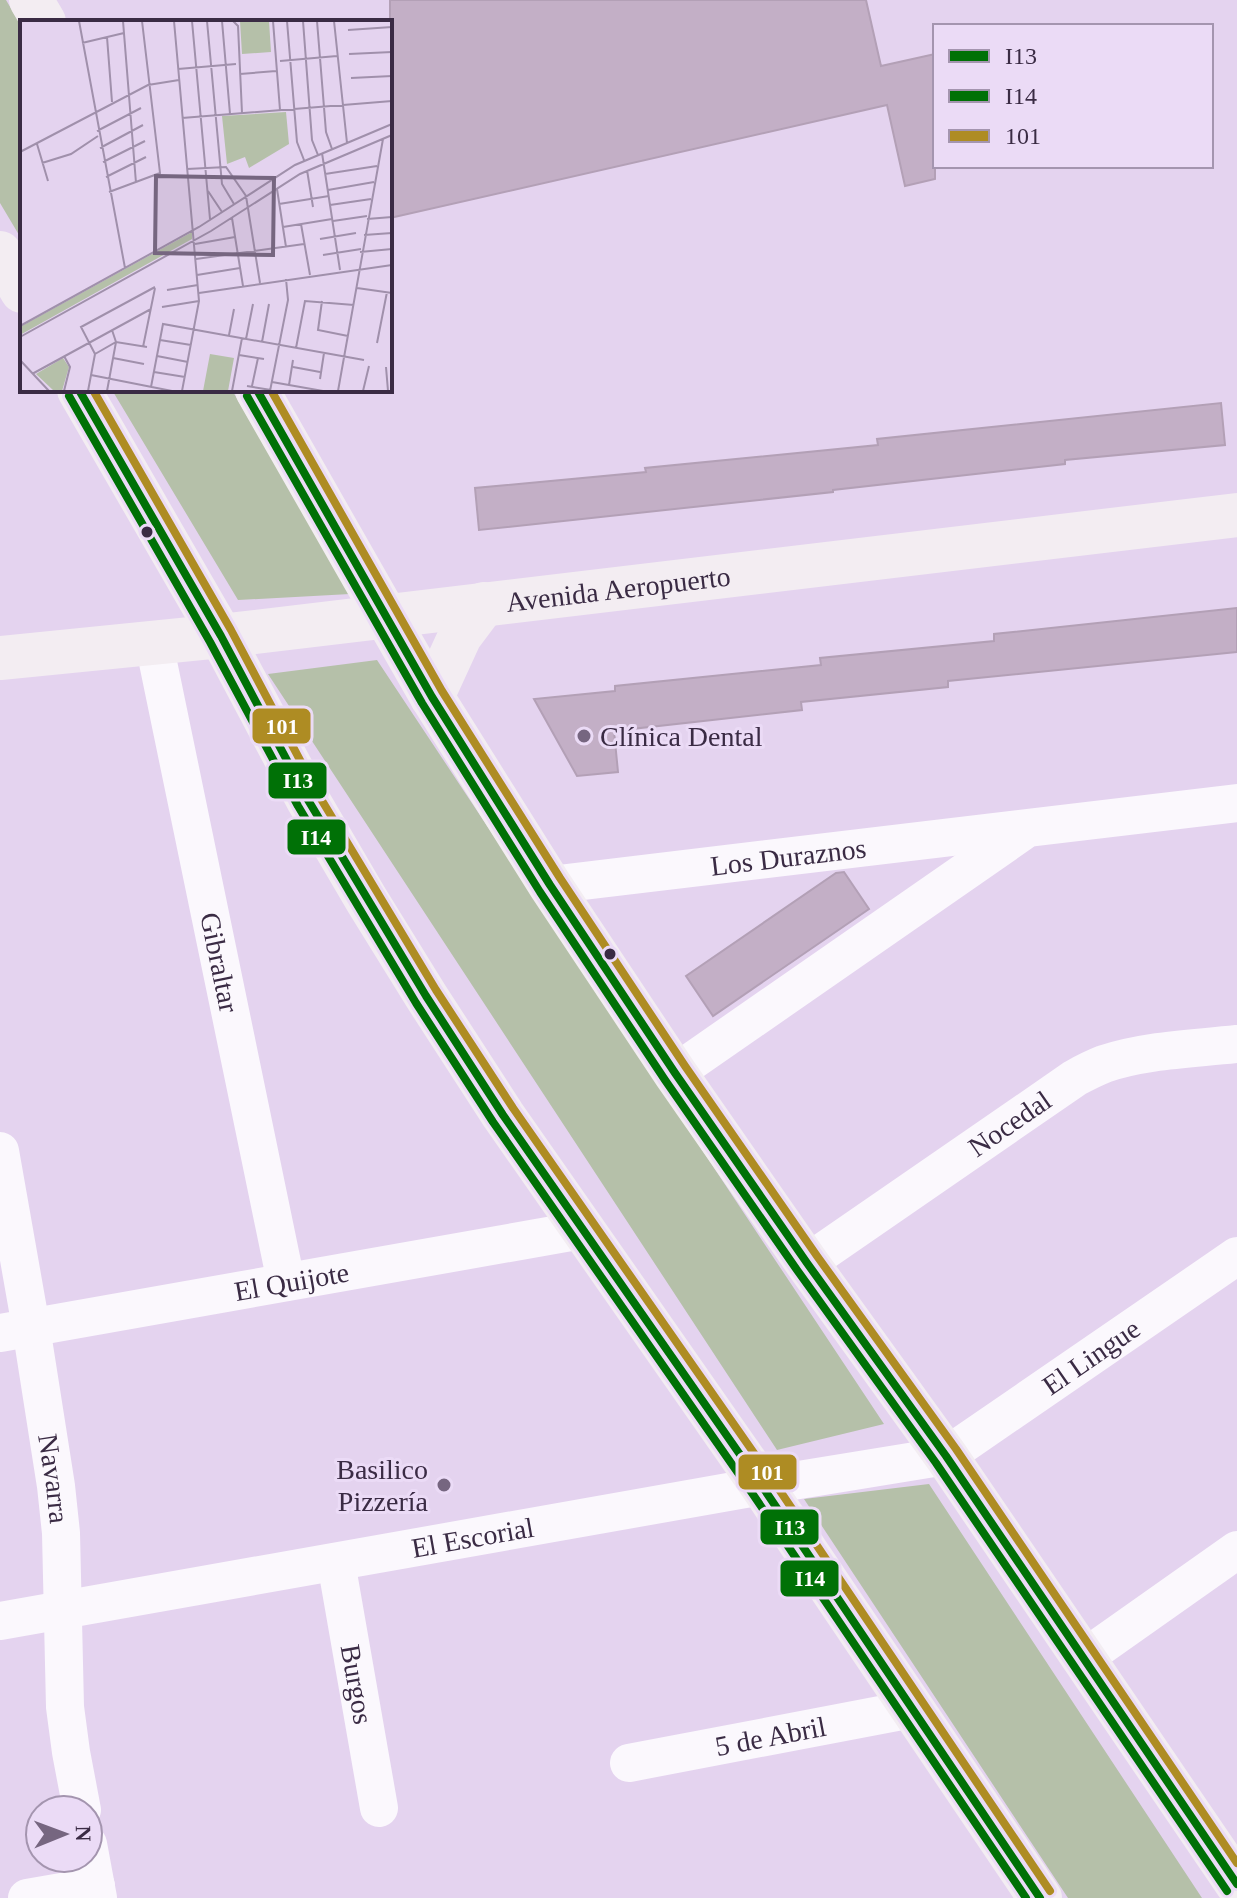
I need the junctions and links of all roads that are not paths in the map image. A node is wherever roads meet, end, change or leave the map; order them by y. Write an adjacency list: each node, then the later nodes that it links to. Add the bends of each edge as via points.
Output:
1 (31, 0): 2 (main road)
2 (43, 20)
3 (0, 253): 4 (main road)
4 (20, 288)
5 (80, 392): 10 (main road)
6 (258, 392): 9 (main road)
7 (1237, 515): 8 (main road, Avenida Aeropuerto)
8 (484, 604): 9 (main road, Avenida Aeropuerto); 13 (main road, via 460,636)
9 (385, 616): 10 (main road, Avenida Aeropuerto); 13 (main road)
10 (221, 636): 11 (main road, Avenida Aeropuerto); 20 (main road, via 366,899)
11 (154, 643): 12 (main road, Avenida Aeropuerto); 23 (street, Gibraltar)
12 (0, 658)
13 (432, 697): 16 (main road)
14 (1237, 803): 15 (street, Los Duraznos)
15 (1028, 828): 16 (street, Los Duraznos); 18 (street, Los Duraznos)
16 (550, 885): 18 (main road)
17 (1237, 1044): 22 (street, Nocedal, via 1132,1057 1075,1078)
18 (675, 1073): 22 (main road)
19 (0, 1151): 24 (street, Navarra)
20 (582, 1230): 23 (street, El Quijote); 26 (main road)
21 (1237, 1256): 25 (street, El Lingue)
22 (807, 1263): 25 (main road)
23 (286, 1282): 24 (street, El Quijote)
24 (15, 1330): 29 (street, Navarra, via 56,1486)
25 (946, 1456): 26 (street, El Escorial); 31 (main road)
26 (762, 1486): 28 (street, El Escorial); 32 (main road)
27 (1237, 1550): 31 (street)
28 (336, 1562): 29 (street, El Escorial); 35 (street, Burgos)
29 (64, 1610): 30 (street, El Escorial); 34 (street, Navarra, via 67,1727)
30 (0, 1621)
31 (1084, 1658): 36 (main road)
32 (912, 1709): 33 (street, 5 de Abril); 40 (main road)
33 (629, 1763)
34 (79, 1794)
35 (379, 1808)
36 (1225, 1847): 37 (main road)
37 (1237, 1884)
38 (97, 1892): 39 (street)
39 (27, 1898)
40 (1040, 1898)

